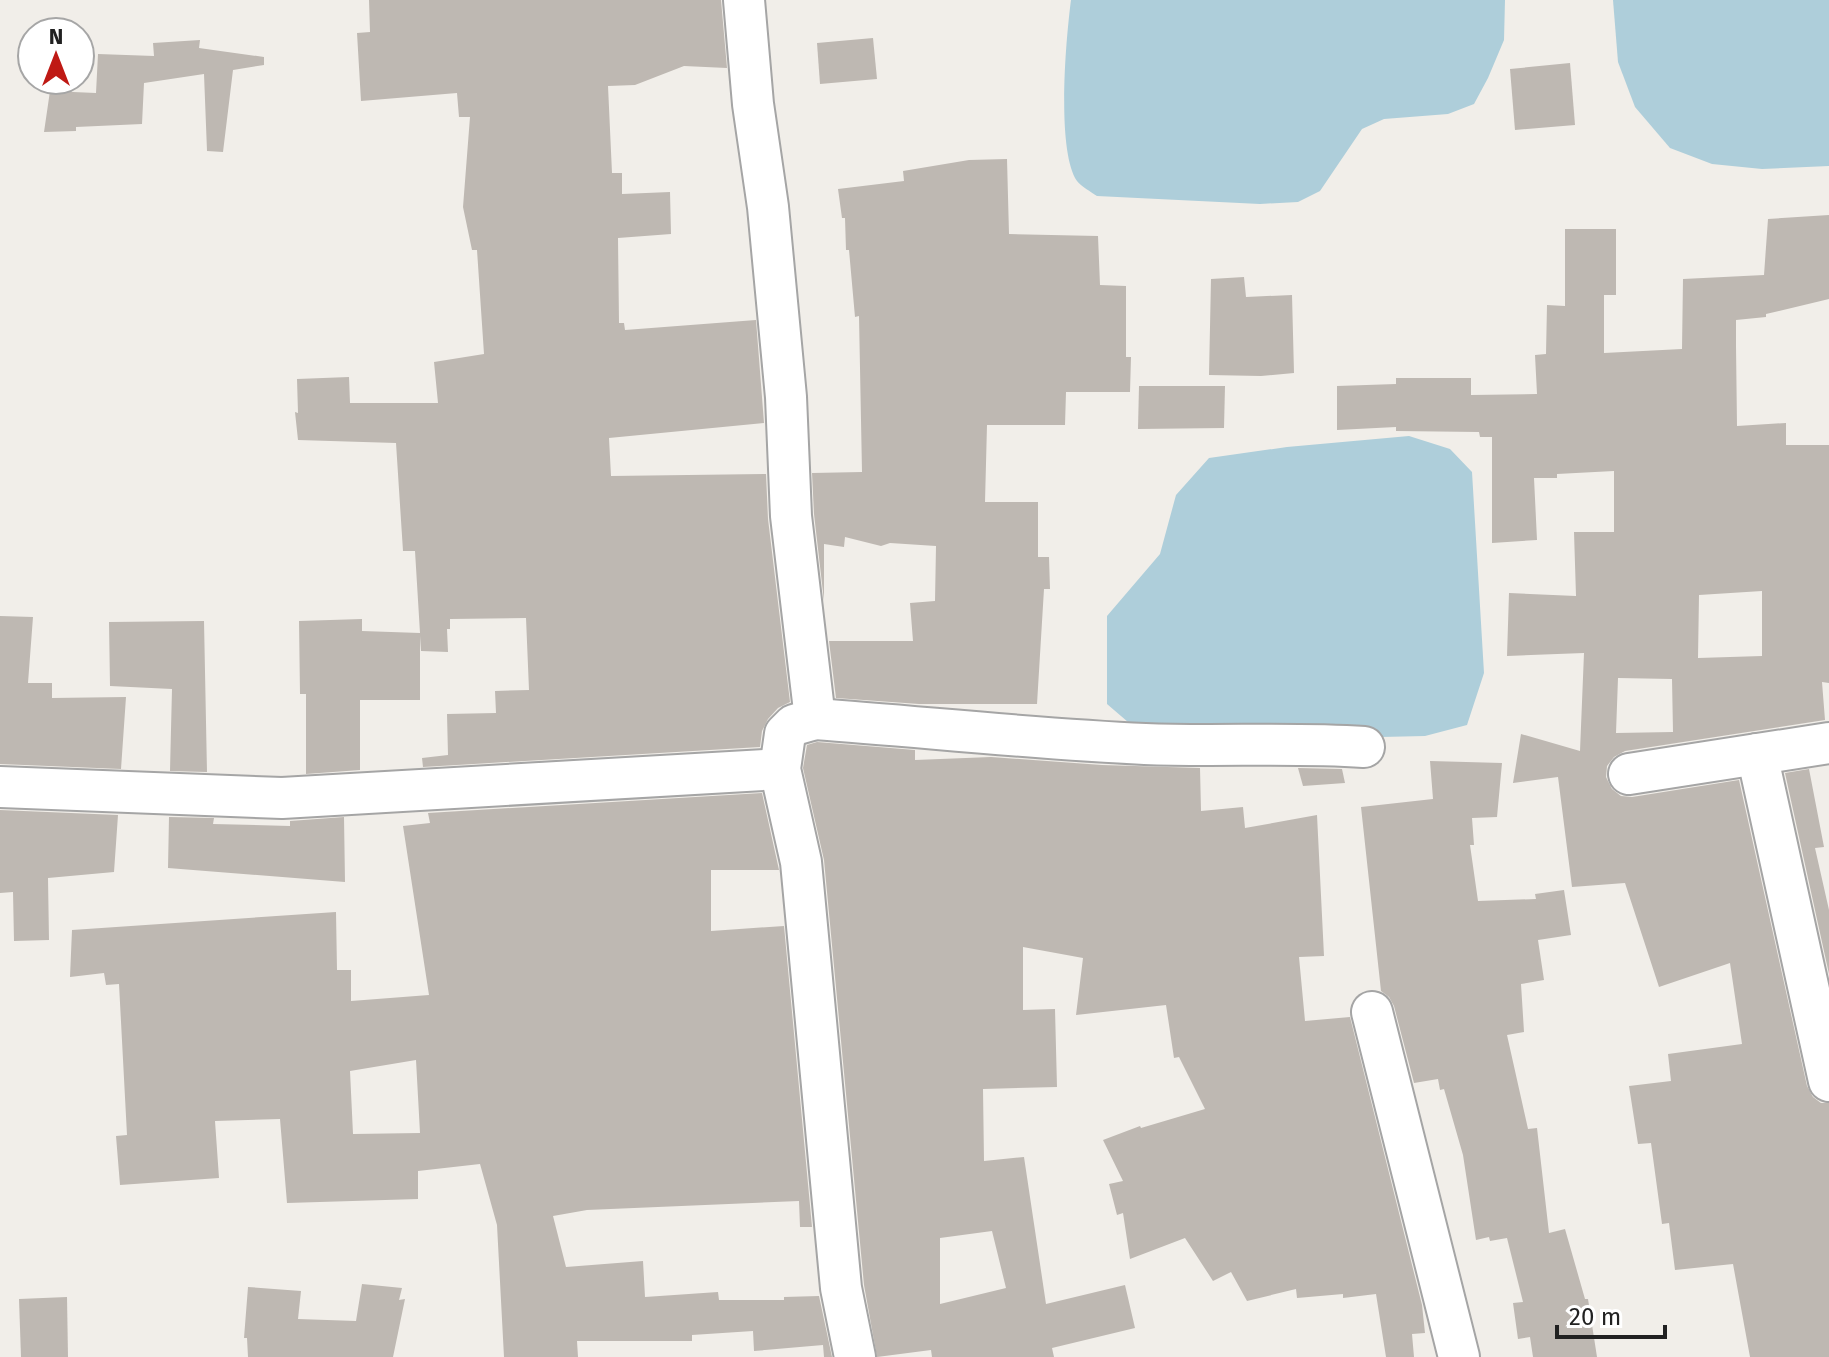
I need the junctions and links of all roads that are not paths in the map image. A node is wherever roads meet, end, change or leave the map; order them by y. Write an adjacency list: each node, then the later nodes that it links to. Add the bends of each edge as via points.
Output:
1 (744, 0): 2 (street)
2 (815, 719): 4 (street, via 1142,744); 6 (street, via 794,725 785,734)
3 (1829, 743): 5 (street)
4 (1364, 747)
5 (1757, 754): 7 (street); 10 (street)
6 (780, 769): 8 (street, via 282,798); 11 (street, via 801,862 841,1288)
7 (1629, 774)
8 (0, 787)
9 (1372, 1012): 12 (street)
10 (1829, 1081)
11 (855, 1357)
12 (1459, 1357)

